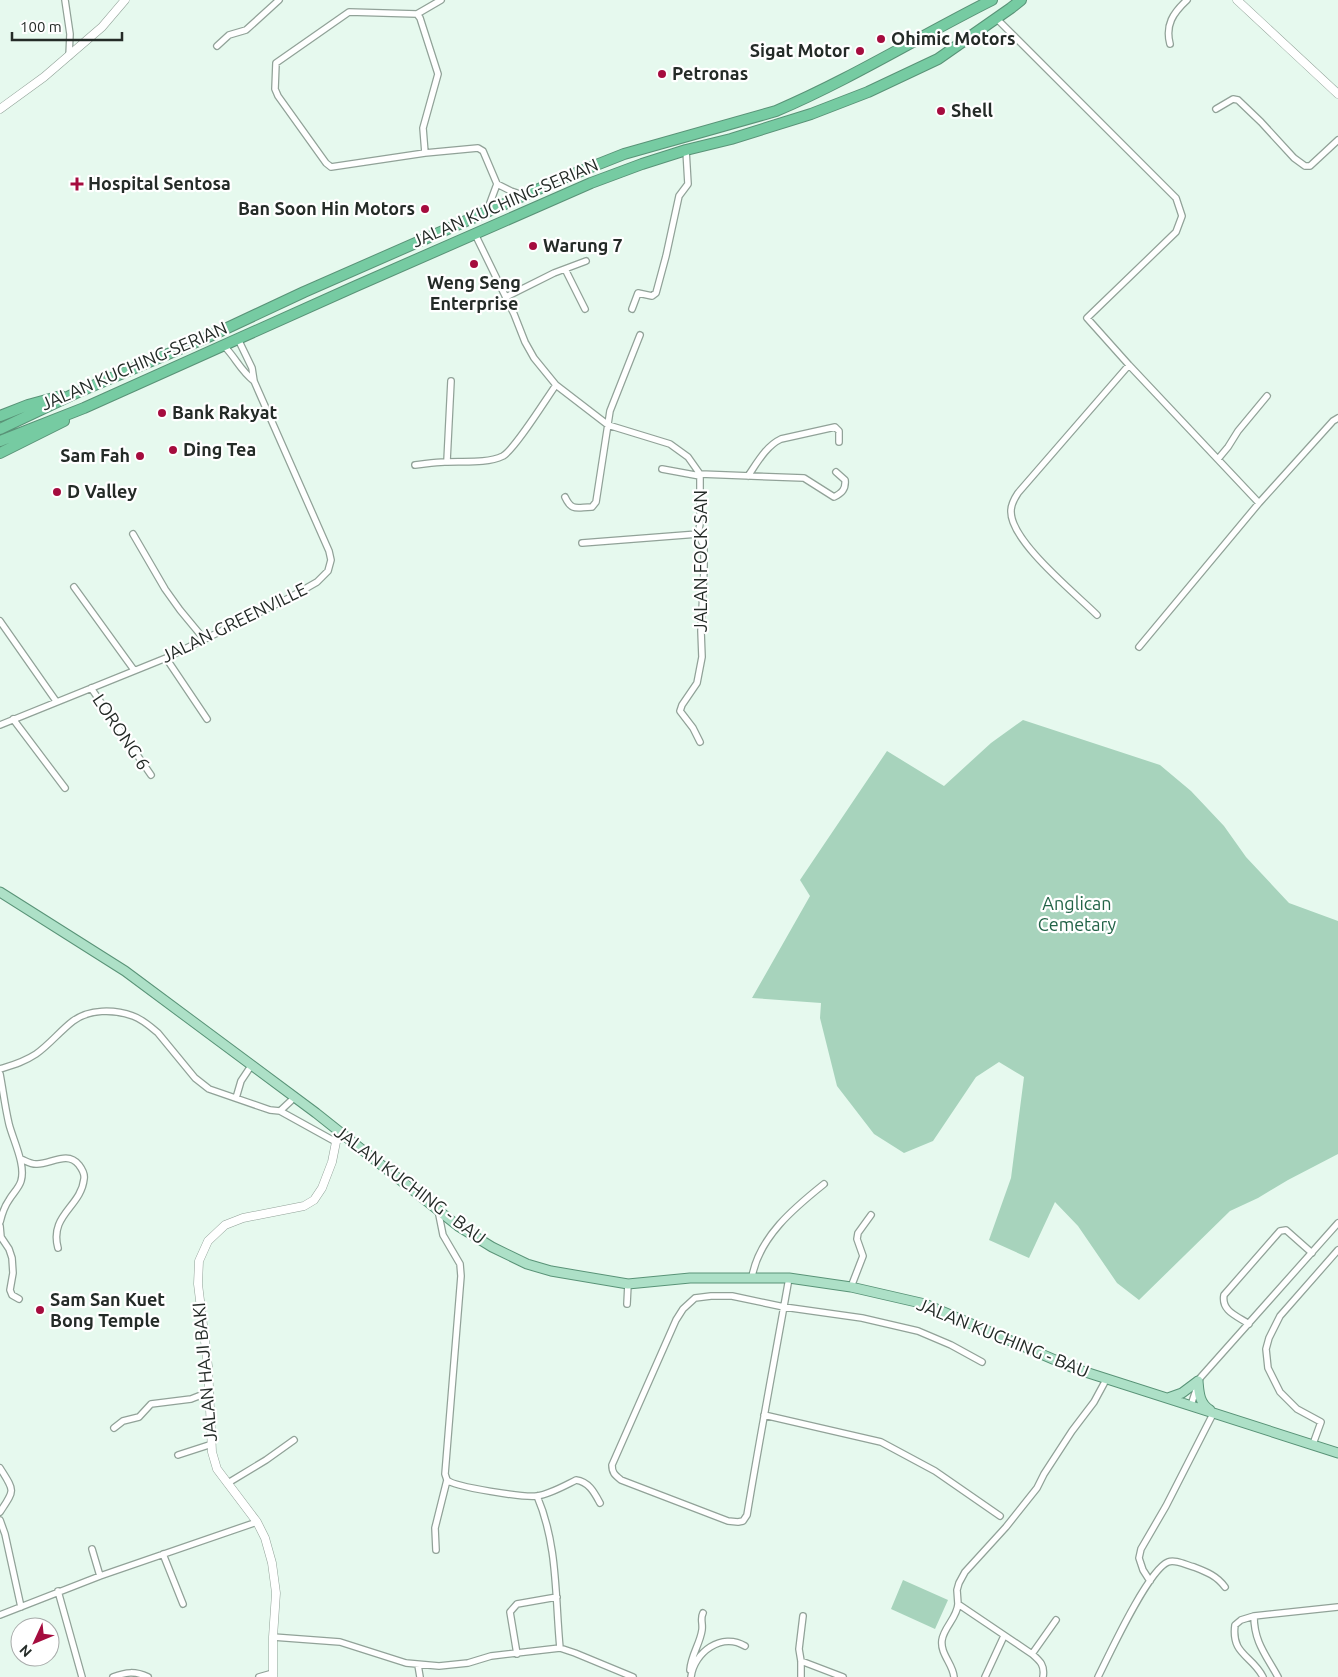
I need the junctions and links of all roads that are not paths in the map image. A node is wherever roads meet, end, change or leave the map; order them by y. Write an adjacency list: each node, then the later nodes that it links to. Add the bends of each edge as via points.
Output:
1 (65, 0): 13 (street, via 70,34)
2 (125, 0): 13 (street, via 102,27)
3 (279, 0): 12 (street, via 246,30 229,35)
4 (441, 0): 9 (street)
5 (992, 0): 21 (highway, JALAN KUCHING-SERIAN, via 783,108 624,154)
6 (1021, 0): 10 (highway, JALAN KUCHING-SERIAN)
7 (1187, 0): 11 (street, via 1172,16 1167,34)
8 (1237, 0): 14 (street)
9 (416, 14): 19 (street, via 438,74 423,128); 19 (street, via 349,12 276,63 275,89 331,167)
10 (997, 19): 18 (highway, JALAN KUCHING-SERIAN, via 938,59 868,92 759,131); 32 (street, via 1176,198 1182,216 1176,232 1087,318)
11 (1170, 44)
12 (217, 46)
13 (69, 56): 15 (street)
14 (1338, 94)
15 (0, 109)
16 (1216, 109): 17 (street, via 1233,99 1238,100 1286,151 1305,166 1310,166)
17 (1338, 140)
18 (686, 150): 23 (highway, JALAN KUCHING-SERIAN, via 591,183); 27 (street, via 688,184 678,196 656,293 652,296 638,293)
19 (425, 153): 20 (street, via 478,148 483,151)
20 (497, 184): 21 (street); 22 (street)
21 (525, 195): 22 (highway, JALAN KUCHING-SERIAN)
22 (486, 213): 36 (highway, JALAN KUCHING-SERIAN)
23 (475, 234): 26 (street, JALAN FOCK SAN); 30 (highway, JALAN KUCHING-SERIAN)
24 (586, 261): 25 (street)
25 (565, 269): 26 (street); 28 (street)
26 (506, 298): 35 (street, JALAN FOCK SAN, via 534,358)
27 (632, 309)
28 (586, 310)
29 (640, 335): 41 (street, via 610,411)
30 (238, 340): 31 (highway, JALAN KUCHING-SERIAN); 33 (street, JALAN GREENVILLE, via 252,368)
31 (224, 346): 33 (street, JALAN GREENVILLE, via 242,372); 38 (highway, JALAN KUCHING-SERIAN)
32 (1129, 365): 46 (street); 59 (street, via 1018,493 1011,512 1014,526 1030,550)
33 (254, 380): 61 (street, JALAN GREENVILLE, via 331,560 328,571 317,582)
34 (451, 380): 47 (street)
35 (556, 385): 41 (street, JALAN FOCK SAN); 47 (street, via 507,453 492,460)
36 (76, 393): 39 (highway, via 46,399); 42 (highway, JALAN KUCHING-SERIAN)
37 (1267, 396): 46 (street)
38 (84, 408): 43 (highway, JALAN KUCHING-SERIAN); 45 (highway)
39 (0, 416)
40 (1338, 418): 54 (street)
41 (608, 425): 51 (street, JALAN FOCK SAN, via 670,444 688,457); 53 (street, via 596,502 592,507 573,508)
42 (0, 429)
43 (0, 441)
44 (839, 442): 52 (street, via 839,431 835,427 781,440 767,450)
45 (0, 453)
46 (1218, 459): 54 (street)
47 (447, 462): 48 (street)
48 (415, 465)
49 (662, 469): 51 (street)
50 (836, 472): 52 (street, via 845,480 846,486 834,497 804,478)
51 (700, 475): 52 (street); 56 (street, JALAN FOCK SAN)
52 (748, 476)
53 (565, 497)
54 (1260, 502): 62 (street)
55 (133, 534): 61 (street, via 165,589)
56 (698, 534): 57 (street); 70 (street, JALAN FOCK SAN, via 704,546 702,657 697,683 680,711)
57 (582, 543)
58 (74, 588): 64 (street)
59 (1098, 615)
60 (0, 621): 66 (street)
61 (204, 639): 63 (street, JALAN GREENVILLE)
62 (1139, 648)
63 (166, 658): 64 (street, JALAN GREENVILLE); 68 (street)
64 (134, 670): 65 (street, JALAN GREENVILLE)
65 (91, 688): 66 (street, JALAN GREENVILLE); 71 (street, LORONG 6)
66 (56, 701): 67 (street, JALAN GREENVILLE)
67 (14, 719): 69 (street, JALAN GREENVILLE); 72 (street)
68 (206, 720)
69 (0, 725)
70 (700, 742)
71 (151, 776)
72 (64, 788)
73 (0, 892): 74 (main road, JALAN KUCHING - BAU, via 125,970)
74 (251, 1066): 77 (main road, JALAN KUCHING - BAU); 78 (street, via 241,1081)
75 (0, 1069): 78 (street, via 20,1064 37,1054 85,1014 114,1012 133,1016 151,1027 195,1078 209,1089)
76 (0, 1074): 82 (street, via 14,1144)
77 (294, 1097): 79 (street); 80 (main road, JALAN KUCHING - BAU)
78 (236, 1098): 79 (street)
79 (280, 1111): 81 (street)
80 (340, 1132): 81 (street, JALAN HAJI BAKI); 84 (main road, JALAN KUCHING - BAU)
81 (336, 1142): 102 (street, JALAN HAJI BAKI, via 332,1162 314,1200 304,1206 243,1218 225,1225 208,1241 199,1261 198,1284)
82 (21, 1159): 87 (street, via 21,1181 2,1212); 88 (street, via 35,1164 71,1159 77,1162 85,1176 79,1194 55,1230)
83 (824, 1184): 91 (street, via 777,1227 758,1256)
84 (438, 1210): 93 (main road, JALAN KUCHING - BAU, via 492,1247 527,1264 557,1273); 114 (street, via 444,1235 460,1264)
85 (871, 1215): 94 (street, via 858,1233 863,1256)
86 (1338, 1223): 90 (street)
87 (0, 1224): 95 (street, via 1,1237 12,1258 10,1290)
88 (58, 1248)
89 (1338, 1250): 110 (street, via 1280,1316 1266,1349 1268,1368 1280,1392 1297,1409 1321,1422)
90 (1312, 1253): 98 (street); 98 (street, via 1286,1230 1280,1232 1224,1295 1226,1309)
91 (752, 1277): 92 (main road, JALAN KUCHING - BAU); 93 (main road, JALAN KUCHING - BAU)
92 (789, 1278): 94 (main road, JALAN KUCHING - BAU); 97 (street)
93 (628, 1284): 96 (street)
94 (851, 1288): 100 (main road, JALAN KUCHING - BAU, via 924,1304 1076,1369)
95 (18, 1299)
96 (627, 1304)
97 (784, 1307): 99 (street, via 862,1318 918,1331); 106 (street); 106 (street, via 732,1296 711,1296 695,1298 683,1309 658,1357 612,1464 612,1471 621,1480 728,1521 743,1521 747,1515)
98 (1249, 1324): 101 (street)
99 (982, 1362)
100 (1107, 1378): 103 (main road, JALAN KUCHING - BAU); 131 (street, via 1031,1495 964,1572 958,1583)
101 (1198, 1381): 103 (main road, via 1182,1393); 104 (street); 105 (main road, via 1201,1401)
102 (210, 1392): 107 (street, via 191,1399 151,1404 140,1417 123,1421); 109 (street, JALAN HAJI BAKI)
103 (1168, 1398): 104 (main road, JALAN KUCHING - BAU)
104 (1191, 1405): 105 (main road, JALAN KUCHING - BAU)
105 (1214, 1412): 110 (main road, JALAN KUCHING - BAU); 126 (street, via 1142,1548 1139,1558)
106 (764, 1416): 119 (street, via 881,1442 934,1471)
107 (114, 1428)
108 (294, 1440): 115 (street)
109 (212, 1444): 112 (street); 115 (street, JALAN HAJI BAKI, via 217,1469)
110 (1313, 1444): 111 (main road, JALAN KUCHING - BAU)
111 (1338, 1452)
112 (178, 1455)
113 (0, 1468): 118 (street, via 12,1491)
114 (447, 1480): 116 (street, via 457,1485); 123 (street, via 434,1528)
115 (228, 1483): 121 (street, JALAN HAJI BAKI)
116 (537, 1496): 117 (street, via 576,1480 593,1491); 129 (street, via 550,1539)
117 (600, 1503)
118 (0, 1512)
119 (1000, 1516)
120 (0, 1520): 132 (street)
121 (258, 1522): 124 (street); 139 (street, JALAN HAJI BAKI, via 272,1563 276,1593)
122 (92, 1550): 125 (street)
123 (436, 1550)
124 (163, 1554): 125 (street); 130 (street)
125 (100, 1576): 128 (street)
126 (1150, 1581): 127 (street, via 1162,1566 1177,1562 1212,1574); 160 (street)
127 (1226, 1587)
128 (58, 1591): 132 (street); 148 (street)
129 (557, 1598): 142 (street); 143 (street, via 517,1604 510,1612)
130 (183, 1604)
131 (958, 1604): 140 (street); 157 (street, via 957,1612 942,1638)
132 (21, 1606): 135 (street)
133 (1338, 1607): 137 (street)
134 (703, 1613): 154 (street, via 702,1632 692,1658)
135 (0, 1615)
136 (803, 1616): 145 (street, via 799,1649)
137 (1254, 1616): 161 (street, via 1235,1625 1233,1635 1236,1646); 162 (street, via 1254,1631 1260,1647)
138 (1056, 1620): 144 (street)
139 (273, 1636): 146 (street, via 340,1642); 147 (street, JALAN HAJI BAKI)
140 (1004, 1636): 144 (street); 158 (street)
141 (745, 1646): 154 (street, via 737,1641 712,1646 697,1659)
142 (560, 1648): 143 (street); 153 (street)
143 (516, 1654): 146 (street, via 491,1656 468,1663)
144 (1032, 1654): 159 (street, via 1042,1663)
145 (801, 1661): 155 (street); 156 (street)
146 (418, 1665): 152 (street)
147 (273, 1675): 151 (street)
148 (82, 1677)
149 (113, 1677): 150 (street, via 130,1672)
150 (148, 1677)
151 (259, 1677)
152 (420, 1677)
153 (633, 1677)
154 (691, 1677)
155 (801, 1677)
156 (843, 1677)
157 (954, 1677)
158 (984, 1677)
159 (1043, 1677)
160 (1098, 1677)
161 (1263, 1677)
162 (1278, 1677)

